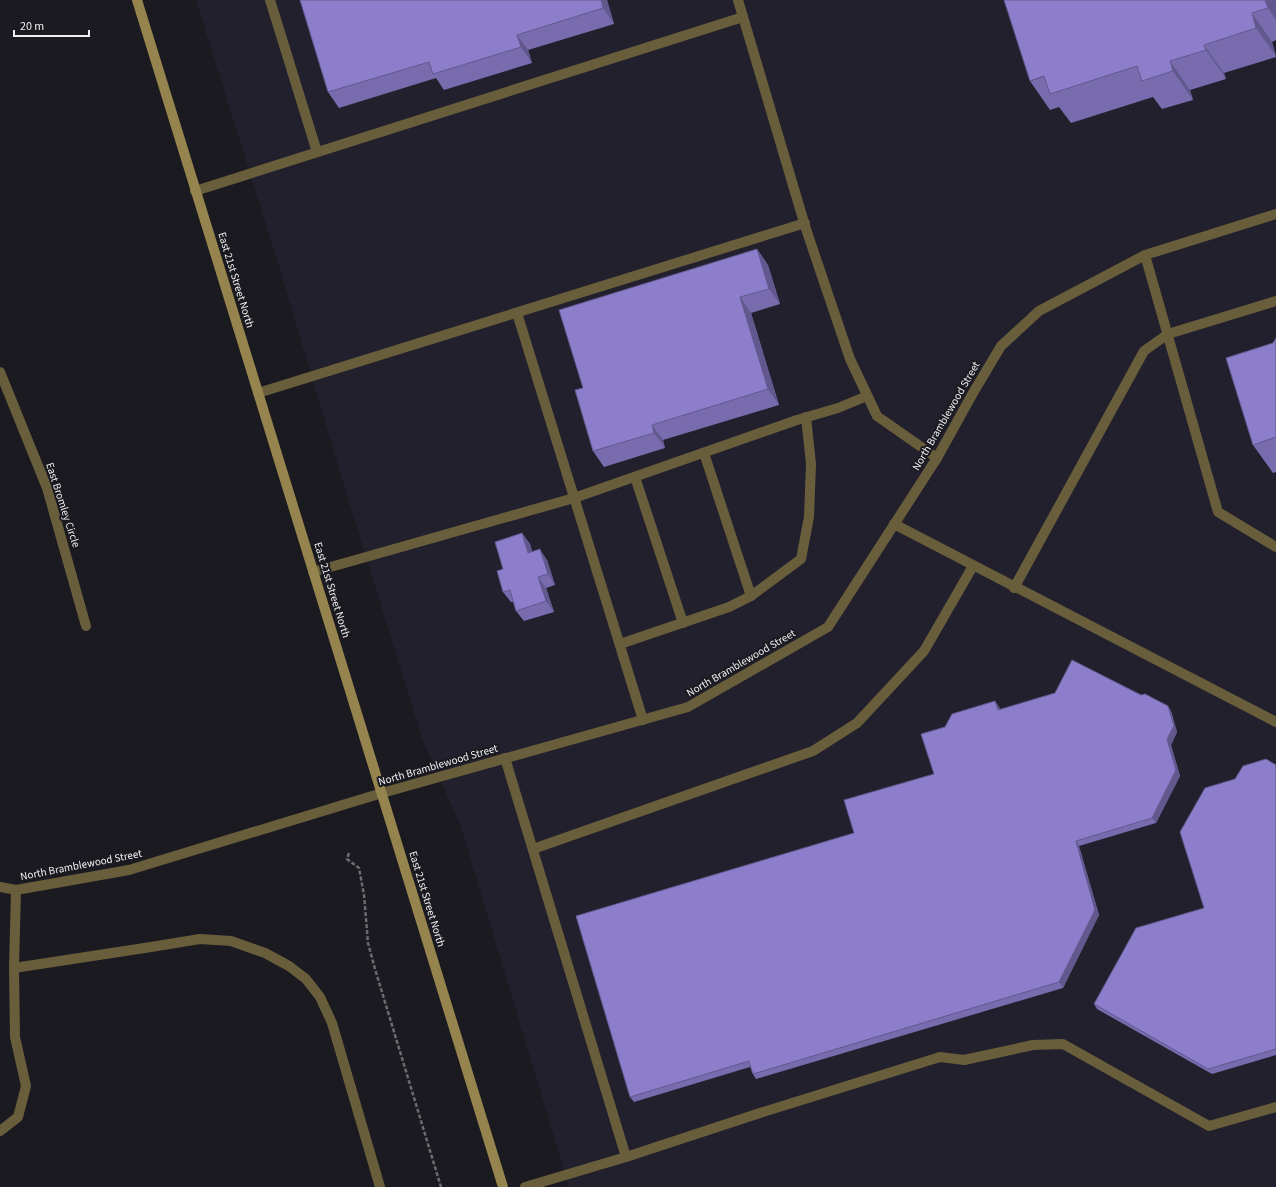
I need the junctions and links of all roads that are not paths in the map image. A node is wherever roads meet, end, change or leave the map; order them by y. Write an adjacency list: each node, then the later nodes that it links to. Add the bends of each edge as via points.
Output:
1 (137, 0): 6 (main road, East 21st Street North)
2 (270, 0): 5 (street)
3 (738, 0): 4 (street)
4 (743, 17): 5 (street); 8 (street)
5 (317, 152): 6 (street)
6 (196, 191): 14 (main road, East 21st Street North)
7 (1276, 214): 9 (street, North Bramblewood Street)
8 (805, 223): 11 (street); 15 (street, via 850,359)
9 (1145, 256): 12 (street); 18 (street, North Bramblewood Street, via 1039,311 1001,346)
10 (1276, 301): 12 (street)
11 (517, 313): 14 (street); 20 (street)
12 (1168, 334): 22 (street, via 1218,512); 25 (street, via 1144,351)
13 (0, 372): 28 (street, East Bromley Circle, via 47,488)
14 (258, 393): 24 (main road, East 21st Street North)
15 (867, 396): 16 (street); 18 (street, via 876,416)
16 (806, 417): 17 (street); 26 (street, via 811,464 809,517 801,559)
17 (704, 453): 19 (street); 26 (street)
18 (937, 458): 21 (street, North Bramblewood Street)
19 (635, 477): 20 (street); 27 (street)
20 (574, 498): 24 (street); 29 (street)
21 (894, 524): 23 (street); 30 (street, North Bramblewood Street, via 828,627 688,707)
22 (1276, 547)
23 (973, 566): 25 (street); 34 (street, via 924,651 857,723 813,751)
24 (314, 572): 33 (main road, East 21st Street North)
25 (1014, 588): 31 (street)
26 (751, 596): 27 (street, via 729,607)
27 (683, 623): 29 (street)
28 (86, 626)
29 (620, 644): 30 (street)
30 (643, 720): 32 (street, North Bramblewood Street)
31 (1276, 722)
32 (505, 758): 33 (street, North Bramblewood Street); 34 (street)
33 (382, 793): 36 (street, North Bramblewood Street, via 129,870); 42 (main road, East 21st Street North)
34 (533, 849): 40 (street)
35 (0, 887): 36 (street, North Bramblewood Street)
36 (16, 890): 37 (street)
37 (14, 968): 39 (street, via 15,1037 26,1086 18,1117); 41 (street, via 200,939 231,941 265,952 289,966 306,979 320,997 332,1023)
38 (1276, 1106): 40 (street, via 1209,1126 1063,1044 1033,1045 964,1060 940,1057)
39 (0, 1131)
40 (626, 1157): 43 (street)
41 (380, 1187)
42 (503, 1187)
43 (525, 1187)

